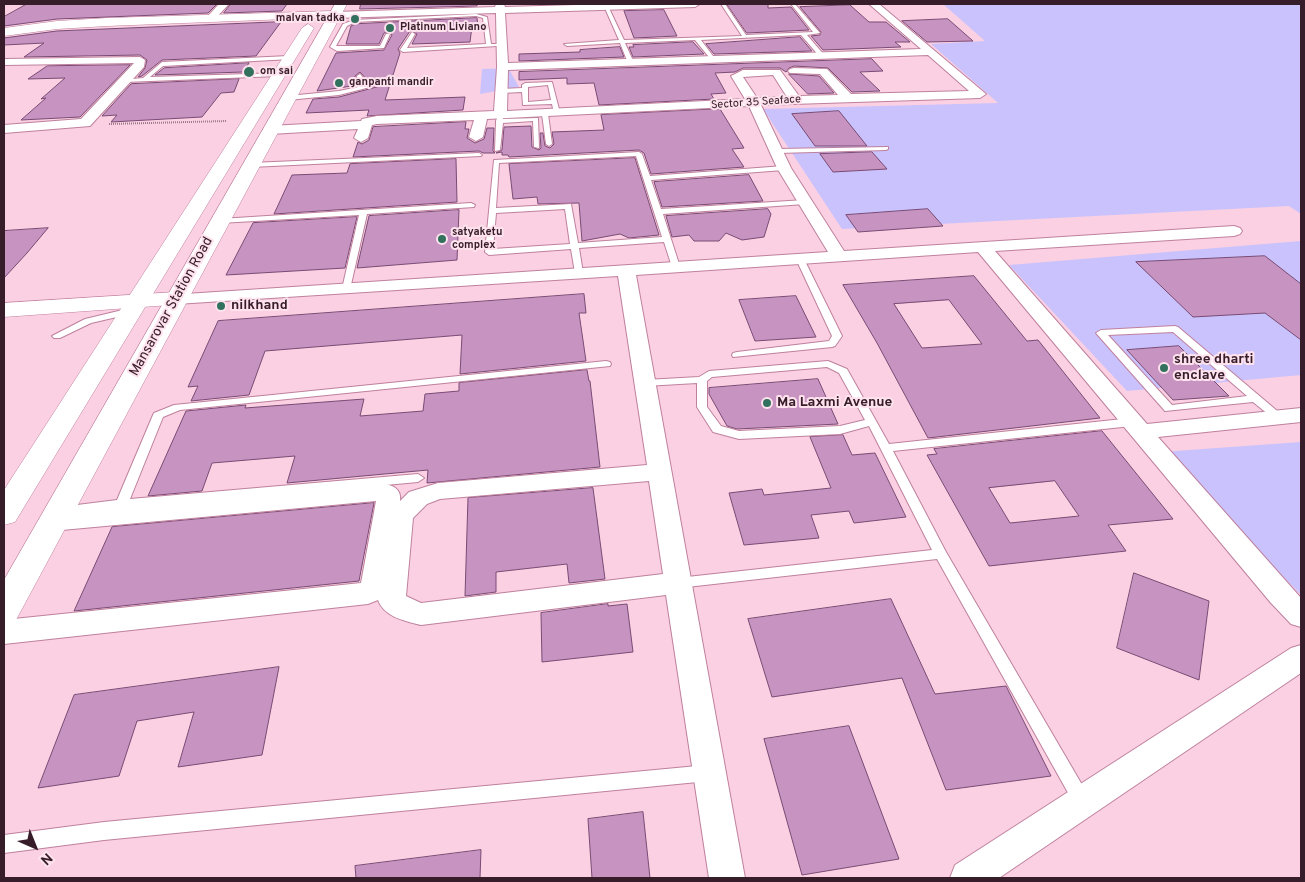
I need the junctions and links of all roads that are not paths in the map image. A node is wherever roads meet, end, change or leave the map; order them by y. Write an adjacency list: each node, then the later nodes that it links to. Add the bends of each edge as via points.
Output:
1 (224, 4): 10 (street)
2 (694, 4): 7 (street)
3 (723, 4): 16 (lane)
4 (794, 4): 14 (lane, via 817,33)
5 (874, 4): 22 (street, Sector 35 Seaface)
6 (499, 6): 7 (street); 8 (street); 20 (street)
7 (606, 6): 18 (lane)
8 (329, 9): 10 (main road); 27 (main road, Mansarovar Station Road); 37 (main road, Mansarovar Station Road)
9 (55, 13): 11 (main road)
10 (210, 19): 11 (main road)
11 (35, 27): 12 (main road)
12 (4, 32)
13 (412, 34): 21 (lane, via 403,50)
14 (803, 34): 16 (lane); 23 (lane)
15 (388, 35): 21 (lane, via 382,46 333,47 345,25 354,21 476,15 485,17)
16 (745, 37): 17 (lane)
17 (698, 39): 18 (lane); 24 (lane)
18 (622, 42): 19 (lane); 26 (lane)
19 (567, 44)
20 (501, 45): 21 (lane); 28 (street)
21 (489, 46)
22 (931, 52): 23 (street); 36 (street, Sector 35 Seaface, via 980,94)
23 (822, 56): 24 (street)
24 (713, 60): 26 (street)
25 (4, 62): 31 (street, via 140,60 140,65)
26 (630, 63): 28 (street)
27 (284, 66): 30 (lane); 30 (lane, via 162,64); 43 (main road, Mansarovar Station Road)
28 (503, 67): 35 (street)
29 (360, 76): 33 (lane)
30 (145, 79): 31 (lane)
31 (126, 80): 46 (street, via 85,123)
32 (380, 84): 33 (lane)
33 (368, 86): 37 (lane, via 339,93)
34 (525, 90): 35 (lane); 40 (lane, via 525,104); 40 (lane, via 525,85 550,83)
35 (501, 91): 42 (street)
36 (847, 97): 38 (street, Sector 35 Seaface); 38 (street, via 823,71 787,72)
37 (288, 98): 44 (main road, Mansarovar Station Road)
38 (798, 98): 39 (street, Sector 35 Seaface); 39 (street, via 776,72 739,74 737,76)
39 (752, 100): 40 (street, Sector 35 Seaface); 53 (street)
40 (546, 112): 42 (street, Sector 35 Seaface); 49 (lane); 50 (lane)
41 (481, 116): 42 (street, Sector 35 Seaface); 45 (street, Sector 35 Seaface, via 377,120 367,122); 47 (street)
42 (499, 118): 52 (lane)
43 (250, 121): 44 (main road); 75 (main road, Mansarovar Station Road)
44 (273, 125): 45 (street, Sector 35 Seaface); 55 (main road, Mansarovar Station Road)
45 (366, 126): 48 (street)
46 (4, 129)
47 (476, 137)
48 (361, 138)
49 (549, 144)
50 (537, 146)
51 (886, 148): 53 (lane)
52 (497, 150)
53 (778, 151): 56 (street)
54 (479, 155): 55 (lane)
55 (251, 165): 63 (main road, Mansarovar Station Road)
56 (784, 168): 57 (lane); 58 (street)
57 (647, 178): 60 (lane, via 639,154 496,161); 62 (lane)
58 (805, 202): 62 (lane); 68 (street)
59 (471, 205): 61 (lane)
60 (492, 211): 66 (lane, via 568,206); 66 (lane, via 489,252)
61 (364, 212): 63 (lane); 73 (lane)
62 (658, 212): 65 (lane)
63 (220, 221): 74 (main road, Mansarovar Station Road)
64 (1234, 231): 67 (street)
65 (667, 239): 66 (lane); 70 (lane)
66 (574, 245): 72 (lane)
67 (982, 247): 68 (street); 86 (street)
68 (840, 256): 69 (street)
69 (800, 259): 70 (street); 78 (lane, via 837,336 832,344)
70 (676, 267): 71 (street)
71 (626, 270): 72 (street); 81 (street)
72 (579, 273): 73 (street)
73 (346, 289): 74 (street)
74 (176, 299): 75 (main road); 92 (main road, Mansarovar Station Road)
75 (134, 306): 76 (main road); 77 (lane, via 88,321); 91 (main road, Mansarovar Station Road)
76 (4, 310)
77 (56, 336)
78 (737, 355)
79 (606, 364): 90 (lane, via 178,407 158,415)
80 (702, 380): 81 (lane); 85 (lane, via 709,374 828,364 843,371); 85 (lane, via 702,407 717,428 739,435 840,430)
81 (645, 382): 88 (street)
82 (1256, 398): 82 (lane, via 1175,329 1101,333 1169,409); 84 (lane)
83 (1301, 415): 84 (street)
84 (1278, 417): 86 (street)
85 (872, 422): 87 (lane)
86 (1136, 427): 87 (lane); 96 (street)
87 (886, 448): 93 (lane)
88 (659, 472): 94 (street); 94 (street, via 438,490 418,498 401,515 392,601 405,610 421,614)
89 (418, 478): 90 (lane)
90 (122, 504): 92 (lane)
91 (4, 514)
92 (54, 517): 95 (main road, Mansarovar Station Road); 97 (street, via 381,492 389,495 374,587 368,593)
93 (941, 554): 94 (lane); 100 (lane)
94 (678, 582): 99 (street)
95 (4, 610)
96 (1301, 616)
97 (4, 632)
98 (1301, 658): 100 (street)
99 (709, 773): 101 (lane, via 114,830); 102 (street)
100 (1083, 802): 103 (street)
101 (4, 844)
102 (727, 878)
103 (968, 878)

